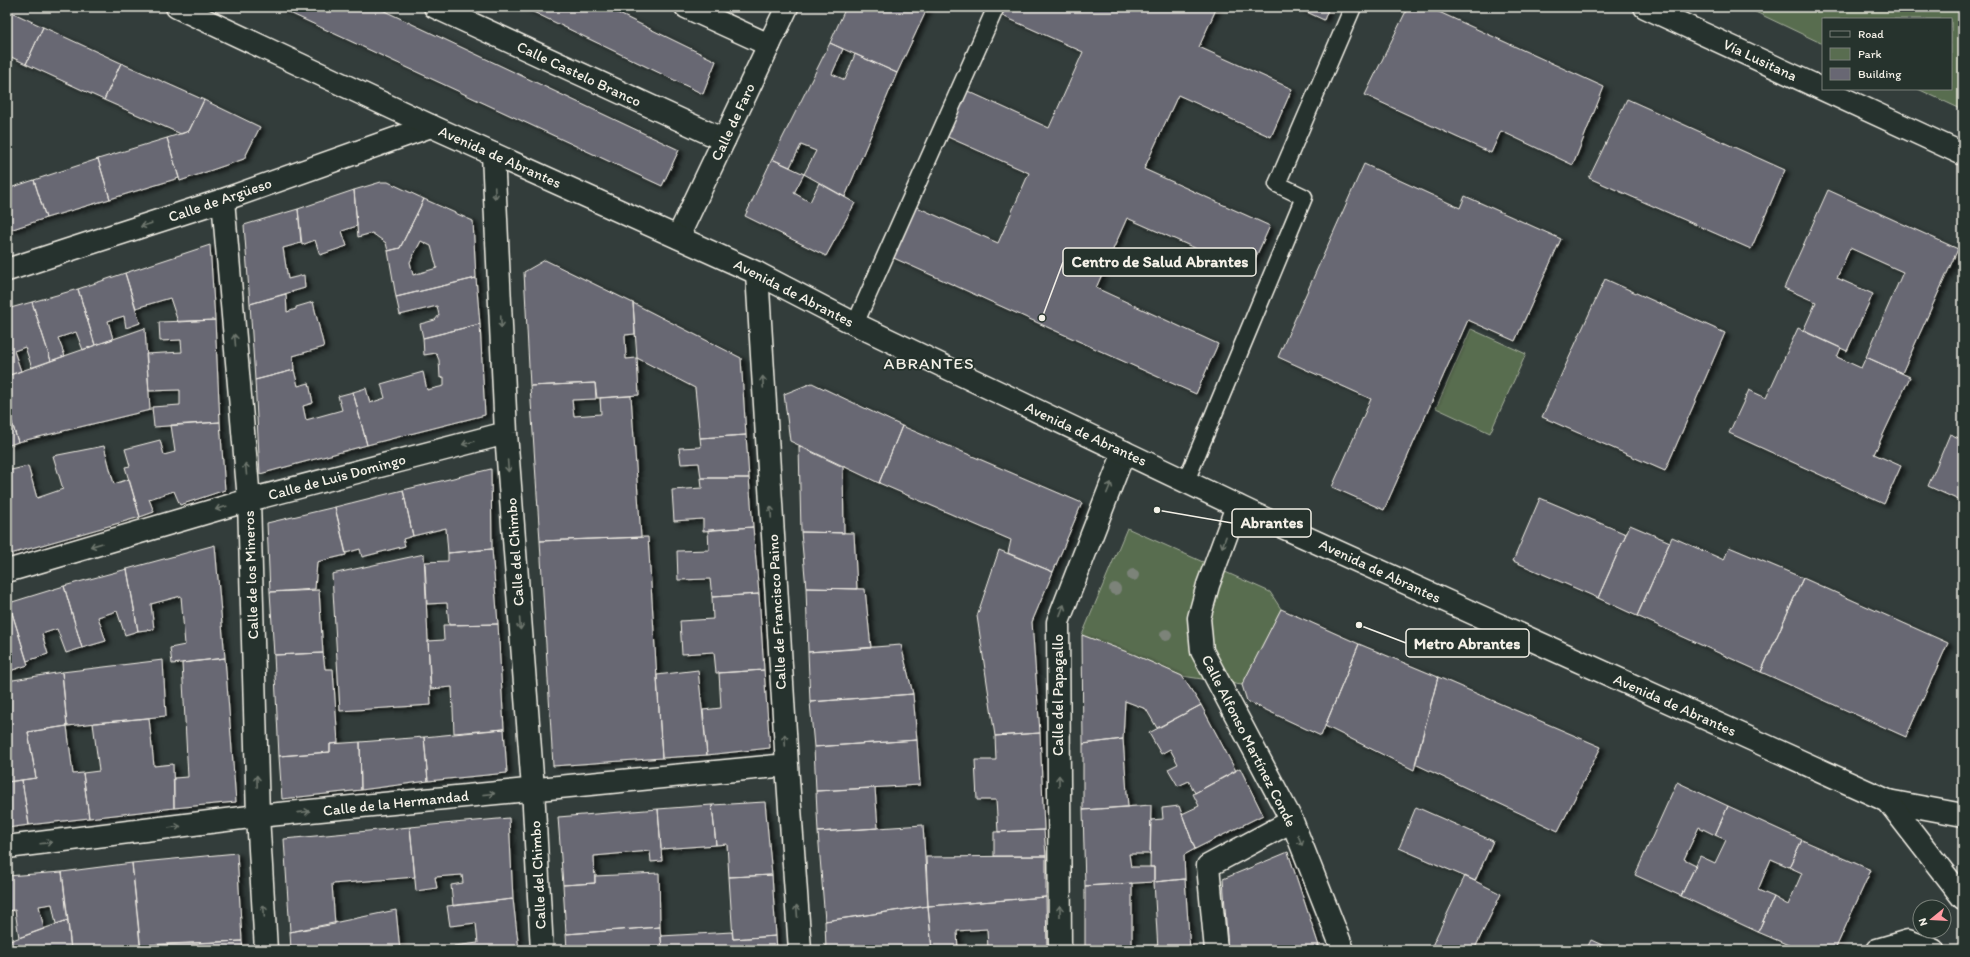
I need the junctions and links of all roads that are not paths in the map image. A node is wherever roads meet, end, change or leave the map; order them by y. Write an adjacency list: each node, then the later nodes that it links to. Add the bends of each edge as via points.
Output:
1 (177, 7): 11 (street, Avenida de Abrantes)
2 (435, 7): 12 (street, Calle Castelo Branco)
3 (686, 7): 8 (street)
4 (787, 7): 8 (street, Calle de Faro)
5 (996, 7): 19 (lane)
6 (1353, 7): 22 (lane, via 1277,184 1304,197)
7 (1645, 7): 9 (street, Vía Lusitana)
8 (769, 45): 12 (street, Calle de Faro)
9 (1822, 89)
10 (1825, 90): 14 (street, Vía Lusitana)
11 (431, 126): 13 (street, Avenida de Abrantes); 15 (street, Calle de Argüeso)
12 (724, 140): 16 (street, Calle de Faro)
13 (493, 154): 16 (street, Avenida de Abrantes); 20 (street, Calle del Chimbo, one-way to 20)
14 (1963, 154)
15 (223, 200): 17 (street, Calle de Argüeso, one-way to 17); 23 (street, Calle de los Mineros, one-way to 15)
16 (678, 237): 18 (street, Avenida de Abrantes)
17 (7, 270)
18 (757, 273): 19 (street, Avenida de Abrantes); 26 (street, Calle de Francisco Paino, one-way to 18)
19 (855, 324): 21 (street, Avenida de Abrantes)
20 (506, 433): 23 (street, Calle de Luis Domingo, one-way to 23); 27 (street, Calle del Chimbo, one-way to 27)
21 (1124, 452): 22 (street, Avenida de Abrantes); 37 (street, Calle del Papagallo, one-way to 21, via 1058,622)
22 (1186, 481): 24 (street, Avenida de Abrantes)
23 (249, 500): 25 (street, Calle de Luis Domingo, one-way to 25); 30 (street, Calle de los Mineros, one-way to 23)
24 (1237, 506): 28 (street, Avenida de Abrantes); 31 (street, Calle Alfonso Martínez Conde, one-way to 31, via 1208,585 1199,618 1202,650)
25 (7, 571)
26 (786, 765): 27 (street, Calle de la Hermandad); 36 (street, Calle de Francisco Paino, one-way to 26)
27 (533, 789): 30 (street, Calle de la Hermandad, one-way to 27); 35 (street, Calle del Chimbo)
28 (1888, 801): 29 (street); 33 (street, Avenida de Abrantes)
29 (1963, 815)
30 (258, 816): 32 (street, Calle de la Hermandad, one-way to 30); 34 (street, Calle de los Mineros, one-way to 30)
31 (1292, 821): 38 (street, via 1208,866); 39 (street, Calle Alfonso Martínez Conde, one-way to 39)
32 (7, 847)
33 (1963, 898)
34 (266, 950)
35 (542, 950)
36 (800, 950)
37 (1060, 950)
38 (1216, 950)
39 (1343, 950)
40 (1877, 950): 41 (street, via 1908,941)
41 (1933, 950)

